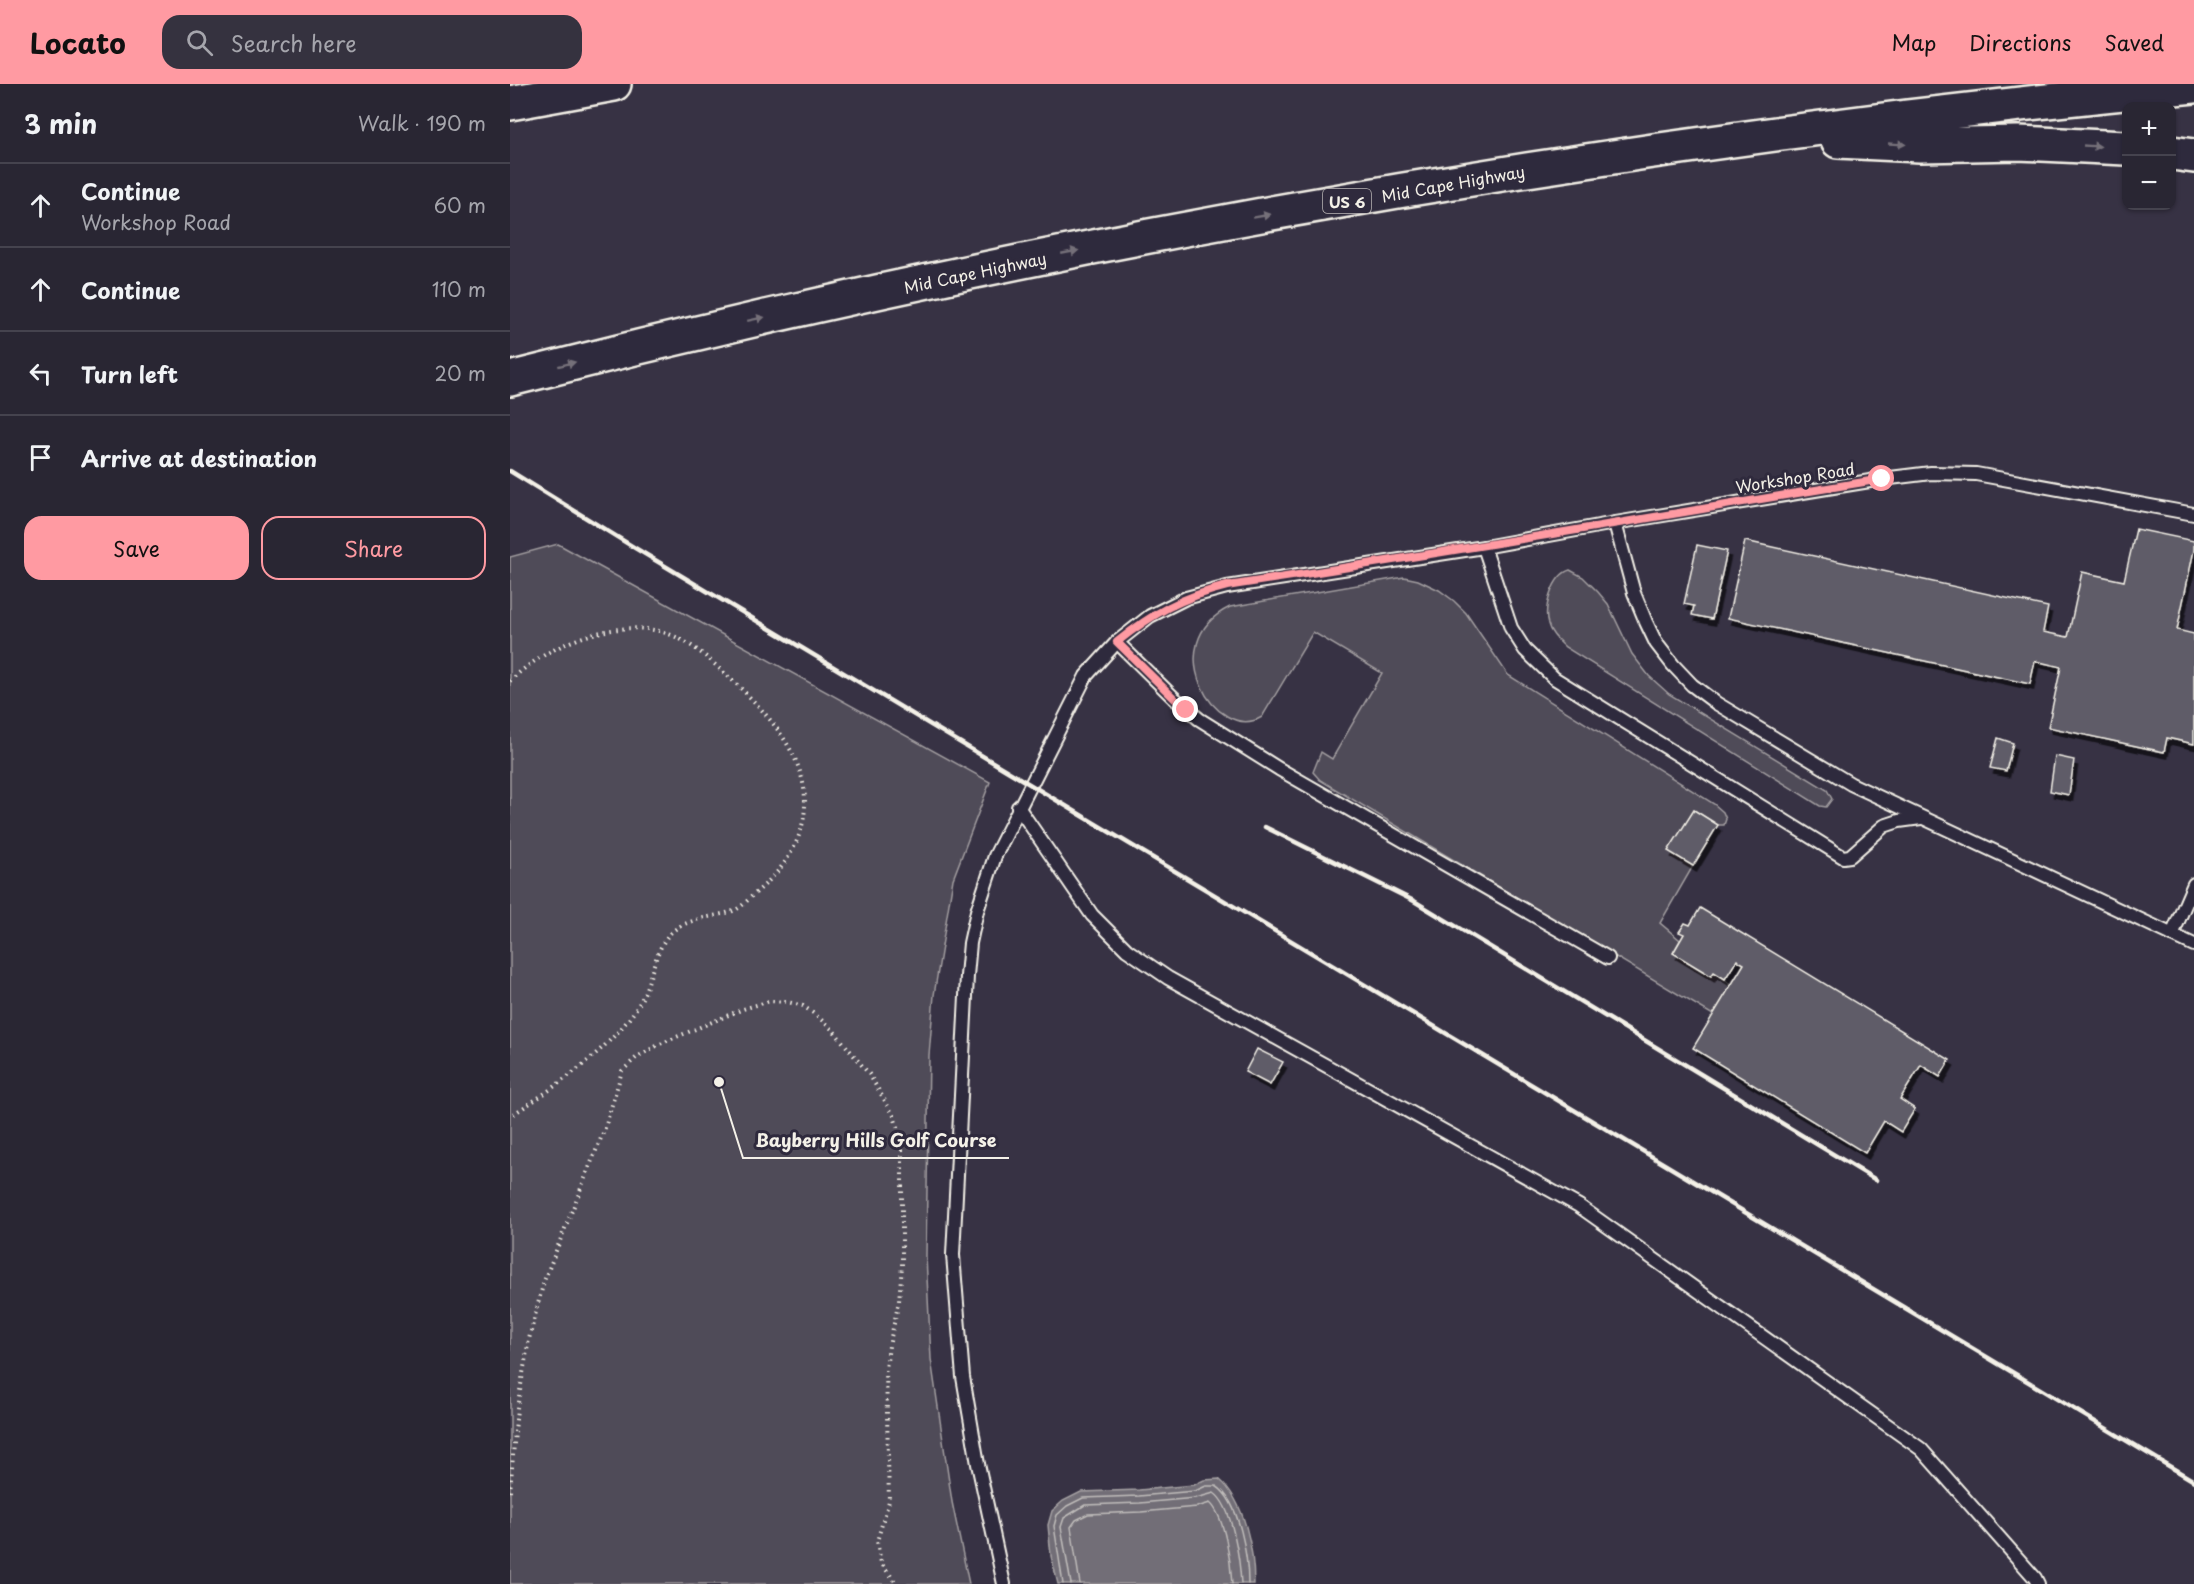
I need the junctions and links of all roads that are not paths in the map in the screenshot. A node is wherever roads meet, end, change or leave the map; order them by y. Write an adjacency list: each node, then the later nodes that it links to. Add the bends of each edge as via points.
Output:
1 (614, 84): 3 (highway)
2 (2194, 86): 4 (highway, Mid Cape Highway / US 6, via 1926,113)
3 (510, 102)
4 (1755, 136): 5 (highway, one-way to 5, via 1920,145 2018,143); 8 (highway, Mid Cape Highway / US 6, one-way to 4, via 736,323 1070,252 1583,161)
5 (2122, 148)
6 (2176, 154): 7 (highway)
7 (2194, 156)
8 (510, 379)
9 (2194, 514): 10 (lane, Workshop Road, via 1976,474 1931,474)
10 (1615, 523): 11 (lane, Workshop Road); 14 (lane, via 1646,622 1656,643 1692,685 1851,784)
11 (1484, 547): 12 (lane, Workshop Road, via 1227,586 1186,598 1150,616); 14 (lane, via 1511,628 1525,650 1554,678 1843,856 1850,856 1884,826)
12 (1117, 642): 13 (lane, Workshop Road, via 1086,676); 18 (lane, via 1199,719)
13 (1018, 807): 19 (lane, Workshop Road, via 984,884 970,944 953,1255 963,1377); 20 (lane, via 1092,915 1127,950 1168,978 1579,1206 1921,1449)
14 (1921, 818): 16 (lane)
15 (2194, 884): 16 (lane)
16 (2172, 935): 17 (lane)
17 (2194, 945)
18 (1608, 958)
19 (1005, 1584)
20 (2038, 1584)

